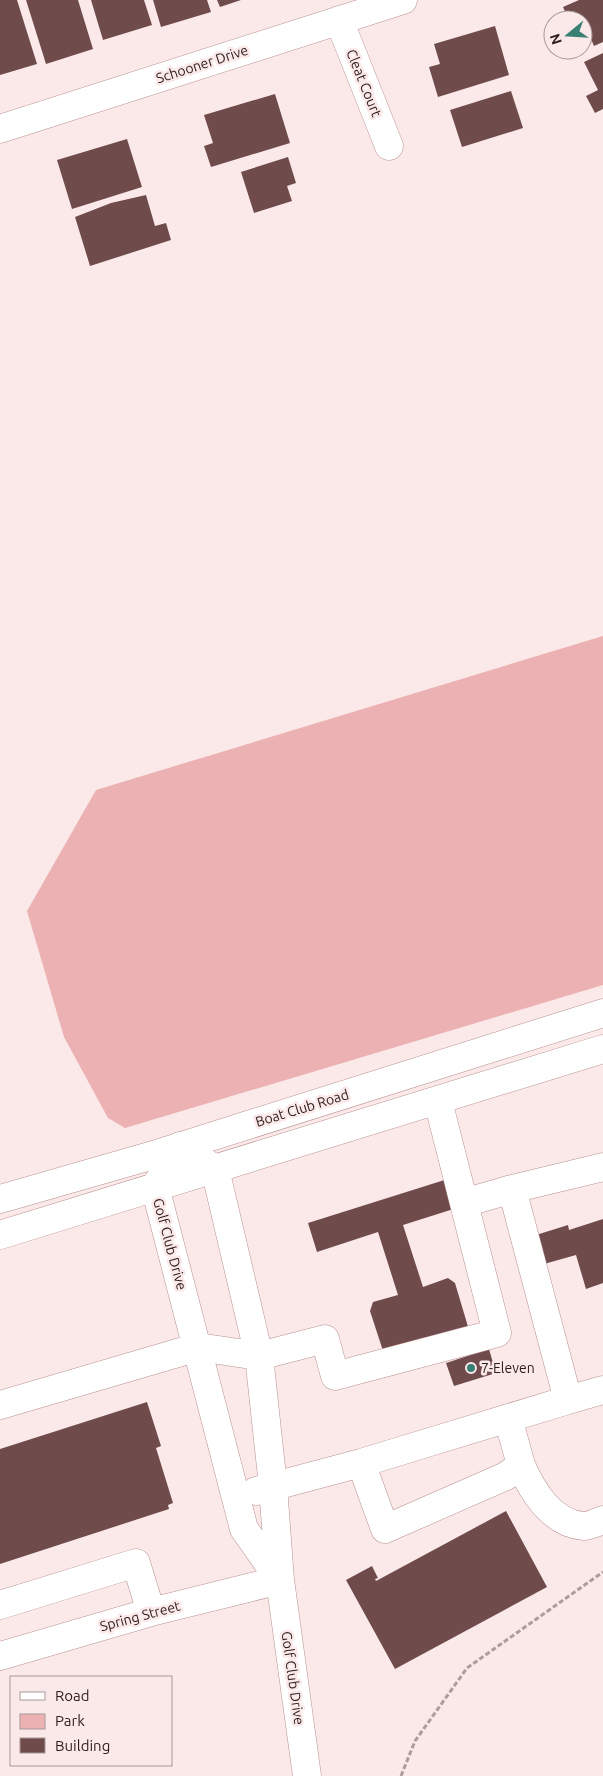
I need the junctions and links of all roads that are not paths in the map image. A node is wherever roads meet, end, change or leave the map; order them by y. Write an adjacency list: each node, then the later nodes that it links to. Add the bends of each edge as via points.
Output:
1 (403, 0): 2 (street, Schooner Drive)
2 (340, 20): 3 (street, Schooner Drive); 4 (street, Cleat Court)
3 (0, 129)
4 (389, 146)
5 (603, 1013): 8 (street, Boat Club Road)
6 (603, 1050): 7 (street)
7 (438, 1100): 10 (street); 14 (street)
8 (180, 1146): 10 (street); 11 (street, Golf Club Drive); 13 (street, Boat Club Road)
9 (603, 1167): 12 (street)
10 (215, 1169): 11 (street); 17 (street, Golf Club Drive)
11 (155, 1187): 15 (street); 16 (street, Golf Club Drive)
12 (512, 1189): 14 (street); 19 (street)
13 (0, 1199)
14 (464, 1203): 17 (street, via 497,1333 335,1376 325,1340)
15 (0, 1235)
16 (198, 1347): 17 (street); 20 (street); 25 (street, Golf Club Drive)
17 (259, 1356): 24 (street, Golf Club Drive)
18 (603, 1390): 19 (street)
19 (568, 1400): 21 (street)
20 (0, 1405)
21 (508, 1418): 22 (street); 23 (street)
22 (360, 1463): 23 (street, via 385,1529 506,1476); 24 (street)
23 (521, 1465): 26 (street, via 530,1487 556,1517 584,1526)
24 (273, 1486): 25 (street); 27 (street, Golf Club Drive)
25 (235, 1496): 27 (street, Golf Club Drive, via 244,1529)
26 (603, 1520)
27 (280, 1580): 29 (street, Spring Street); 31 (street, Golf Club Drive)
28 (0, 1605): 29 (street, via 136,1563)
29 (151, 1612): 30 (street, Spring Street)
30 (0, 1656)
31 (307, 1776)

